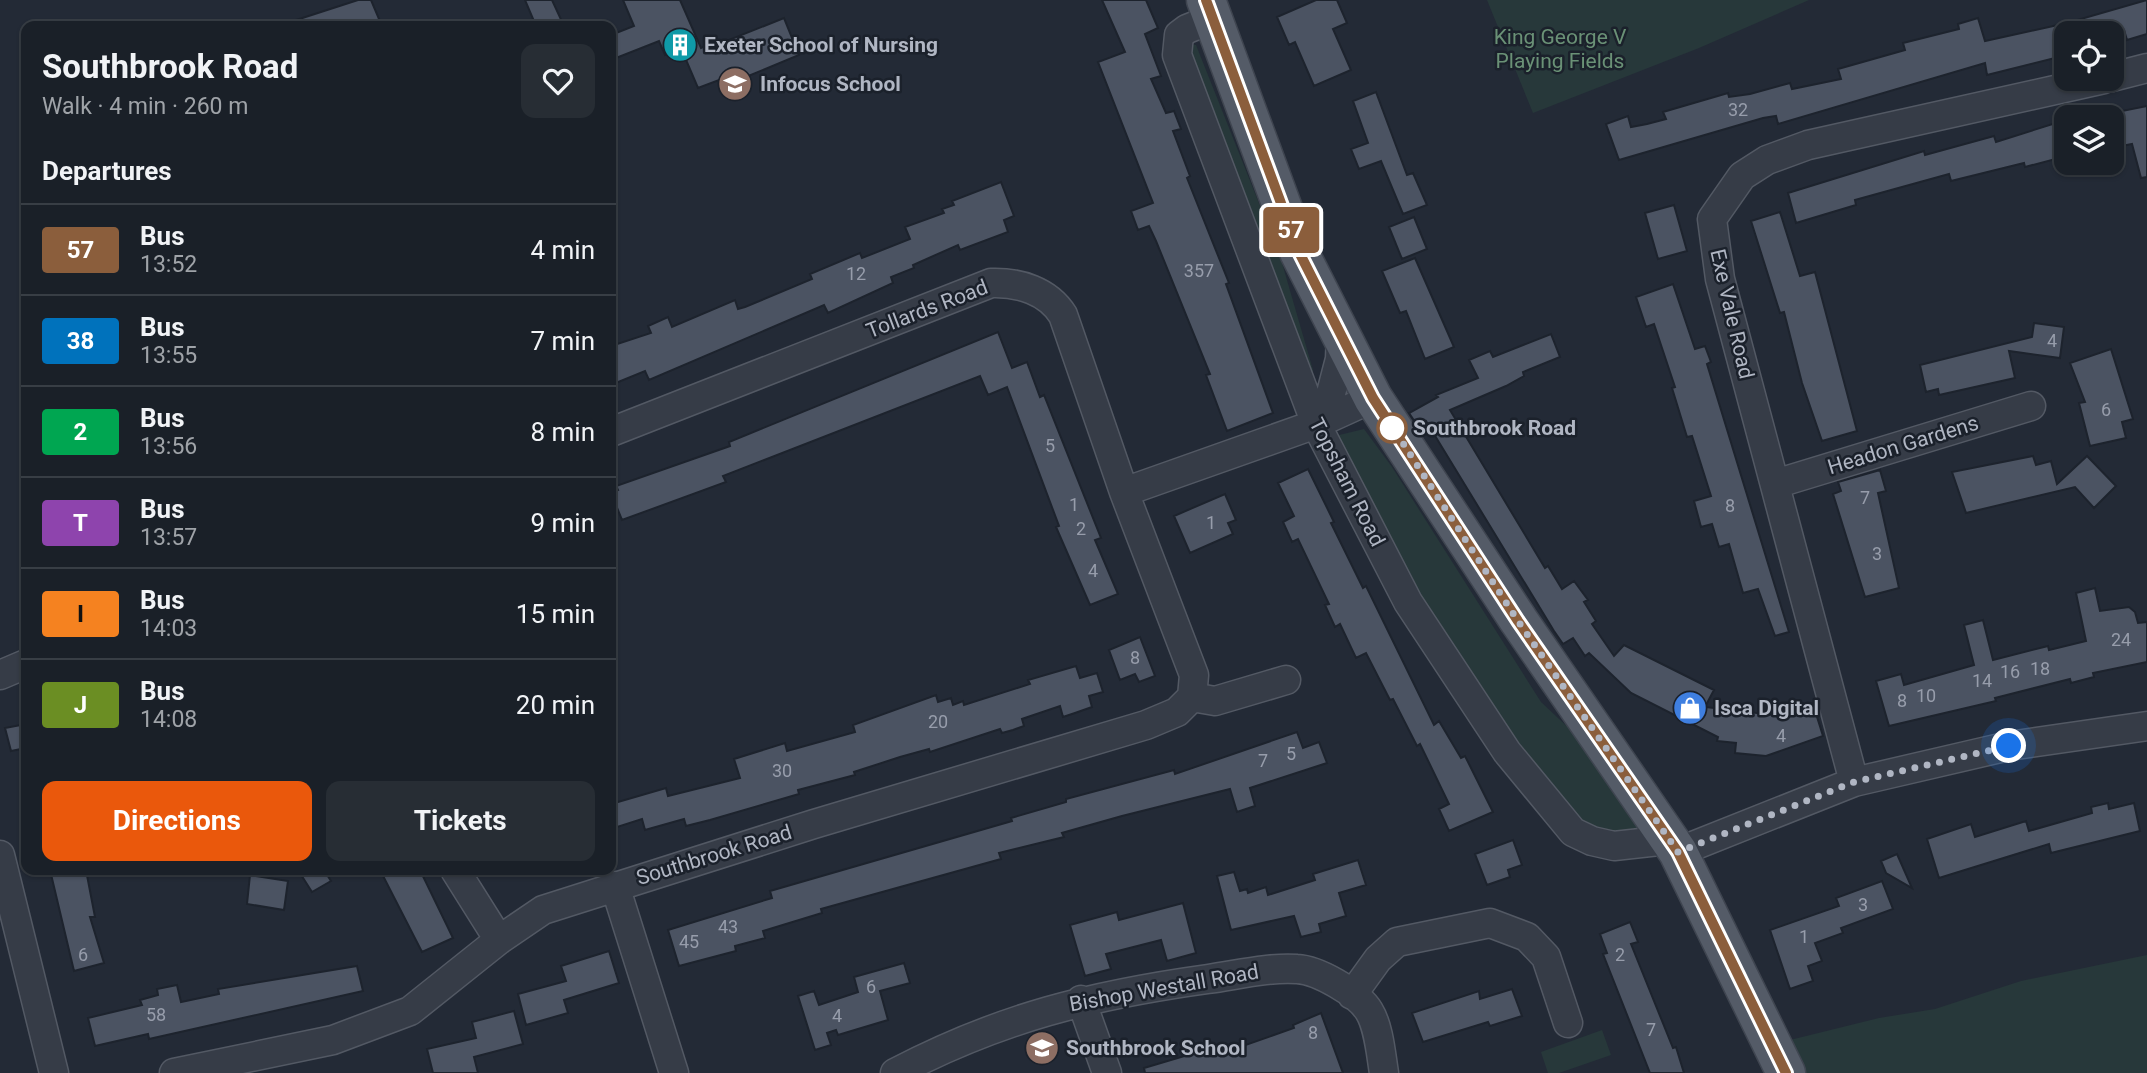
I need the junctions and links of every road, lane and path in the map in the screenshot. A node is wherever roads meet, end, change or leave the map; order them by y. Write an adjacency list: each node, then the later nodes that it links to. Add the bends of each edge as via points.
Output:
1 (1209, 10): 5 (main road, Topsham Road, via 1299,252); 8 (street, Topsham Road, via 1180,35 1177,55)
2 (2147, 68): 3 (street)
3 (2124, 74)
4 (2054, 90): 10 (street, Exe Vale Road, via 1808,145 1767,160 1742,176 1712,219 1720,279)
5 (1341, 335): 6 (main road, Topsham Road); 8 (street, via 1340,359)
6 (1373, 398): 8 (street); 18 (main road, Topsham Road, via 1518,621)
7 (2031, 406): 10 (street, Headon Gardens)
8 (1320, 422): 11 (street); 18 (street, Topsham Road, via 1408,602 1507,752 1556,813 1573,832 1603,845)
9 (616, 430): 11 (street, Tollards Road, via 991,283 1009,282 1046,297 1063,315)
10 (1775, 484): 17 (street, Exe Vale Road)
11 (1124, 492): 15 (street, via 1194,675)
12 (21, 666): 13 (street)
13 (0, 675)
14 (1286, 680): 15 (street, via 1215,701)
15 (1192, 697): 21 (street, Southbrook Road, via 1177,712 1146,724)
16 (2147, 726): 17 (street, via 2009,746)
17 (1854, 782): 18 (street)
18 (1673, 846): 32 (main road, Topsham Road)
19 (0, 855): 26 (street)
20 (458, 875): 22 (street)
21 (615, 886): 22 (street, Southbrook Road, via 543,910); 28 (street)
22 (499, 940): 27 (street, Southbrook Road, via 410,1011 333,1040)
23 (1352, 995): 24 (street, Bishop Westall Road, via 1332,981 1297,969); 25 (street, via 1397,942 1490,923 1527,937 1546,957); 31 (street, Bishop Westall Road, via 1369,1011)
24 (1081, 1000): 29 (street, Bishop Westall Road, via 989,1029); 30 (street)
25 (1568, 1023)
26 (54, 1073)
27 (174, 1073)
28 (674, 1073)
29 (895, 1073)
30 (1107, 1073)
31 (1384, 1073)
32 (1786, 1073)

